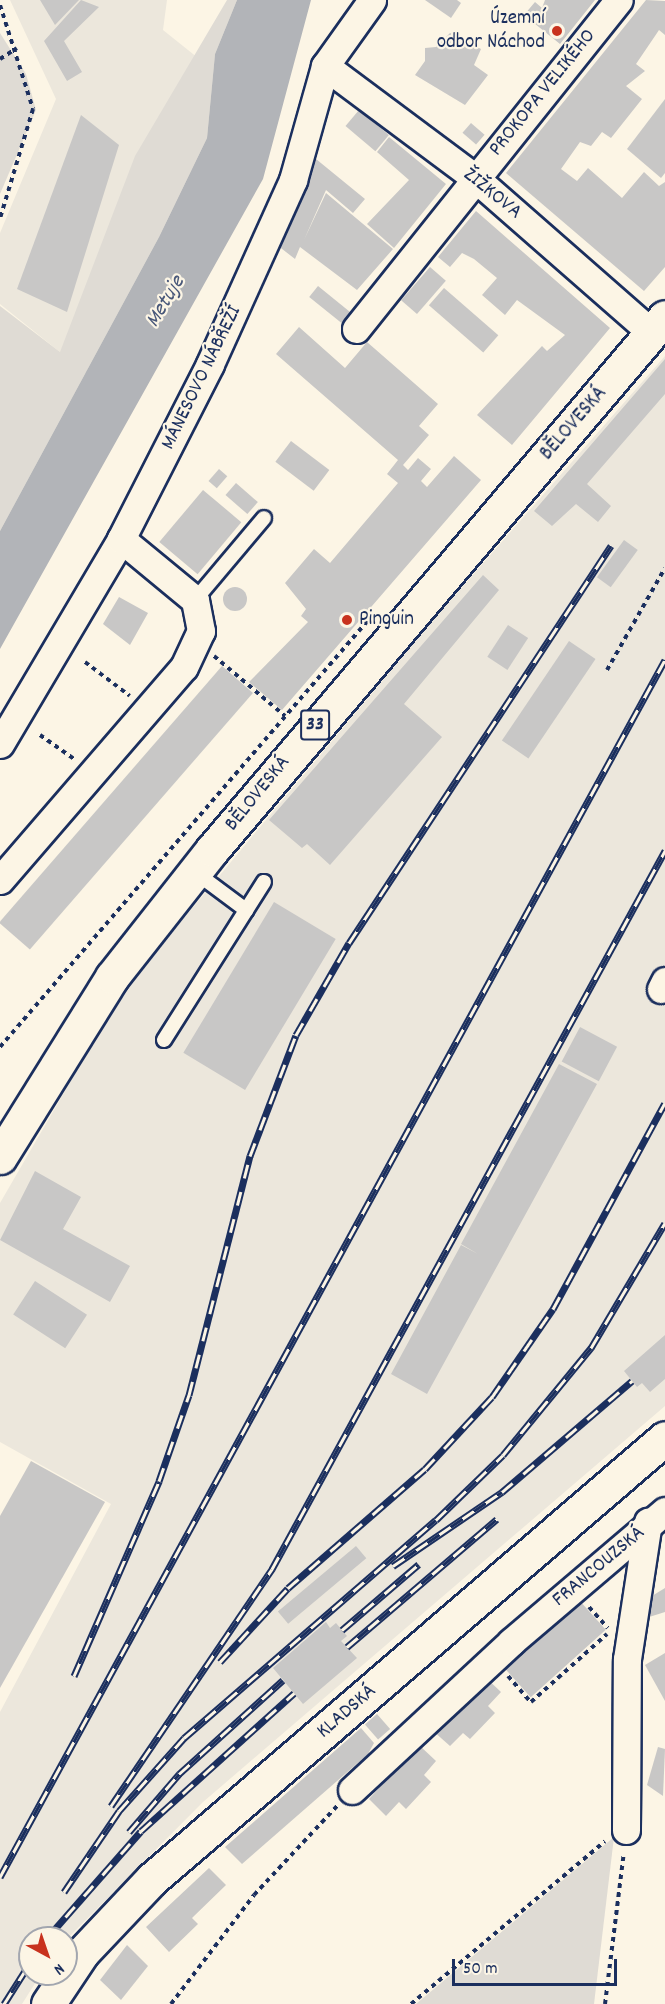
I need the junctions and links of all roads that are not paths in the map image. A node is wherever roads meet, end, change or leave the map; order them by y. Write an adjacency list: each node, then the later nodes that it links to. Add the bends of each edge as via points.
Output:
1 (372, 0): 3 (street, MÁNESOVO NÁBŘEŽÍ)
2 (619, 0): 4 (street, PROKOPA VELIKÉHO)
3 (325, 66): 4 (street, ŽIŽKOVA); 8 (street, MÁNESOVO NÁBŘEŽÍ, via 293,180 265,251)
4 (476, 178): 5 (street, ŽIŽKOVA); 6 (street, PROKOPA VELIKÉHO)
5 (658, 325): 11 (main road, BĚLOVESKÁ / 33)
6 (356, 329)
7 (264, 518): 9 (lane)
8 (120, 539): 9 (street); 10 (street, MÁNESOVO NÁBŘEŽÍ)
9 (195, 600): 12 (street, via 201,631 184,667)
10 (0, 744)
11 (194, 872): 14 (lane); 16 (main road, BĚLOVESKÁ / 33, via 100,995)
12 (0, 880)
13 (264, 882): 14 (lane)
14 (246, 910): 15 (lane)
15 (164, 1040)
16 (0, 1157)
17 (665, 1437): 21 (main road, KLADSKÁ, via 152,1879 82,1953)
18 (657, 1517): 19 (street, FRANCOUZSKÁ, via 573,1588); 20 (street, FRANCOUZSKÁ, via 627,1659)
19 (352, 1790)
20 (626, 1824)
21 (48, 2004)

